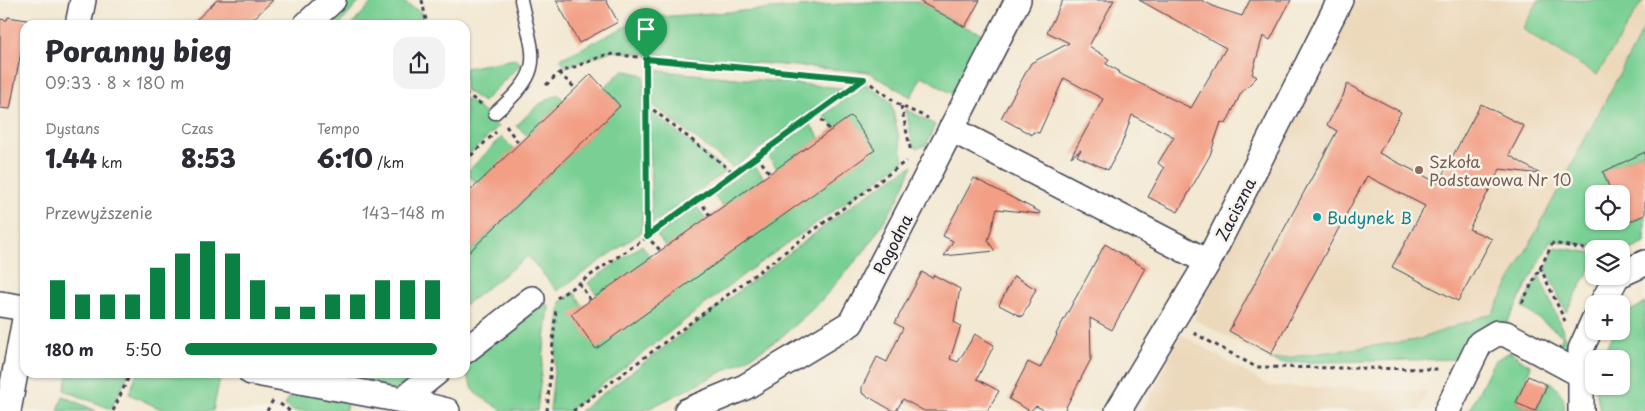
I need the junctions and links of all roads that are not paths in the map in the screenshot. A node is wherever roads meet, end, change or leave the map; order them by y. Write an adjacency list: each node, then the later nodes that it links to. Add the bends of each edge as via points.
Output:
1 (83, 0): 6 (street)
2 (333, 0): 7 (street)
3 (521, 0): 8 (lane, via 533,56 532,70 518,93)
4 (1018, 0): 9 (street, Pogodna)
5 (1340, 0): 10 (street, Zaciszna)
6 (79, 20)
7 (311, 20)
8 (495, 113)
9 (951, 129): 10 (street); 25 (street, Pogodna, via 851,323 745,387)
10 (1208, 262): 26 (street, Zaciszna)
11 (1645, 262): 12 (street)
12 (1630, 270)
13 (532, 299): 18 (street)
14 (0, 304): 15 (street)
15 (20, 307)
16 (1585, 340): 19 (street, via 1581,349)
17 (20, 346): 23 (street)
18 (470, 347)
19 (1580, 374): 27 (street, via 1506,334 1497,333 1480,343); 28 (street)
20 (283, 378): 22 (street)
21 (430, 378): 22 (street)
22 (402, 400): 24 (street)
23 (8, 411)
24 (447, 411)
25 (688, 411)
26 (1118, 411)
27 (1447, 411)
28 (1581, 411)

